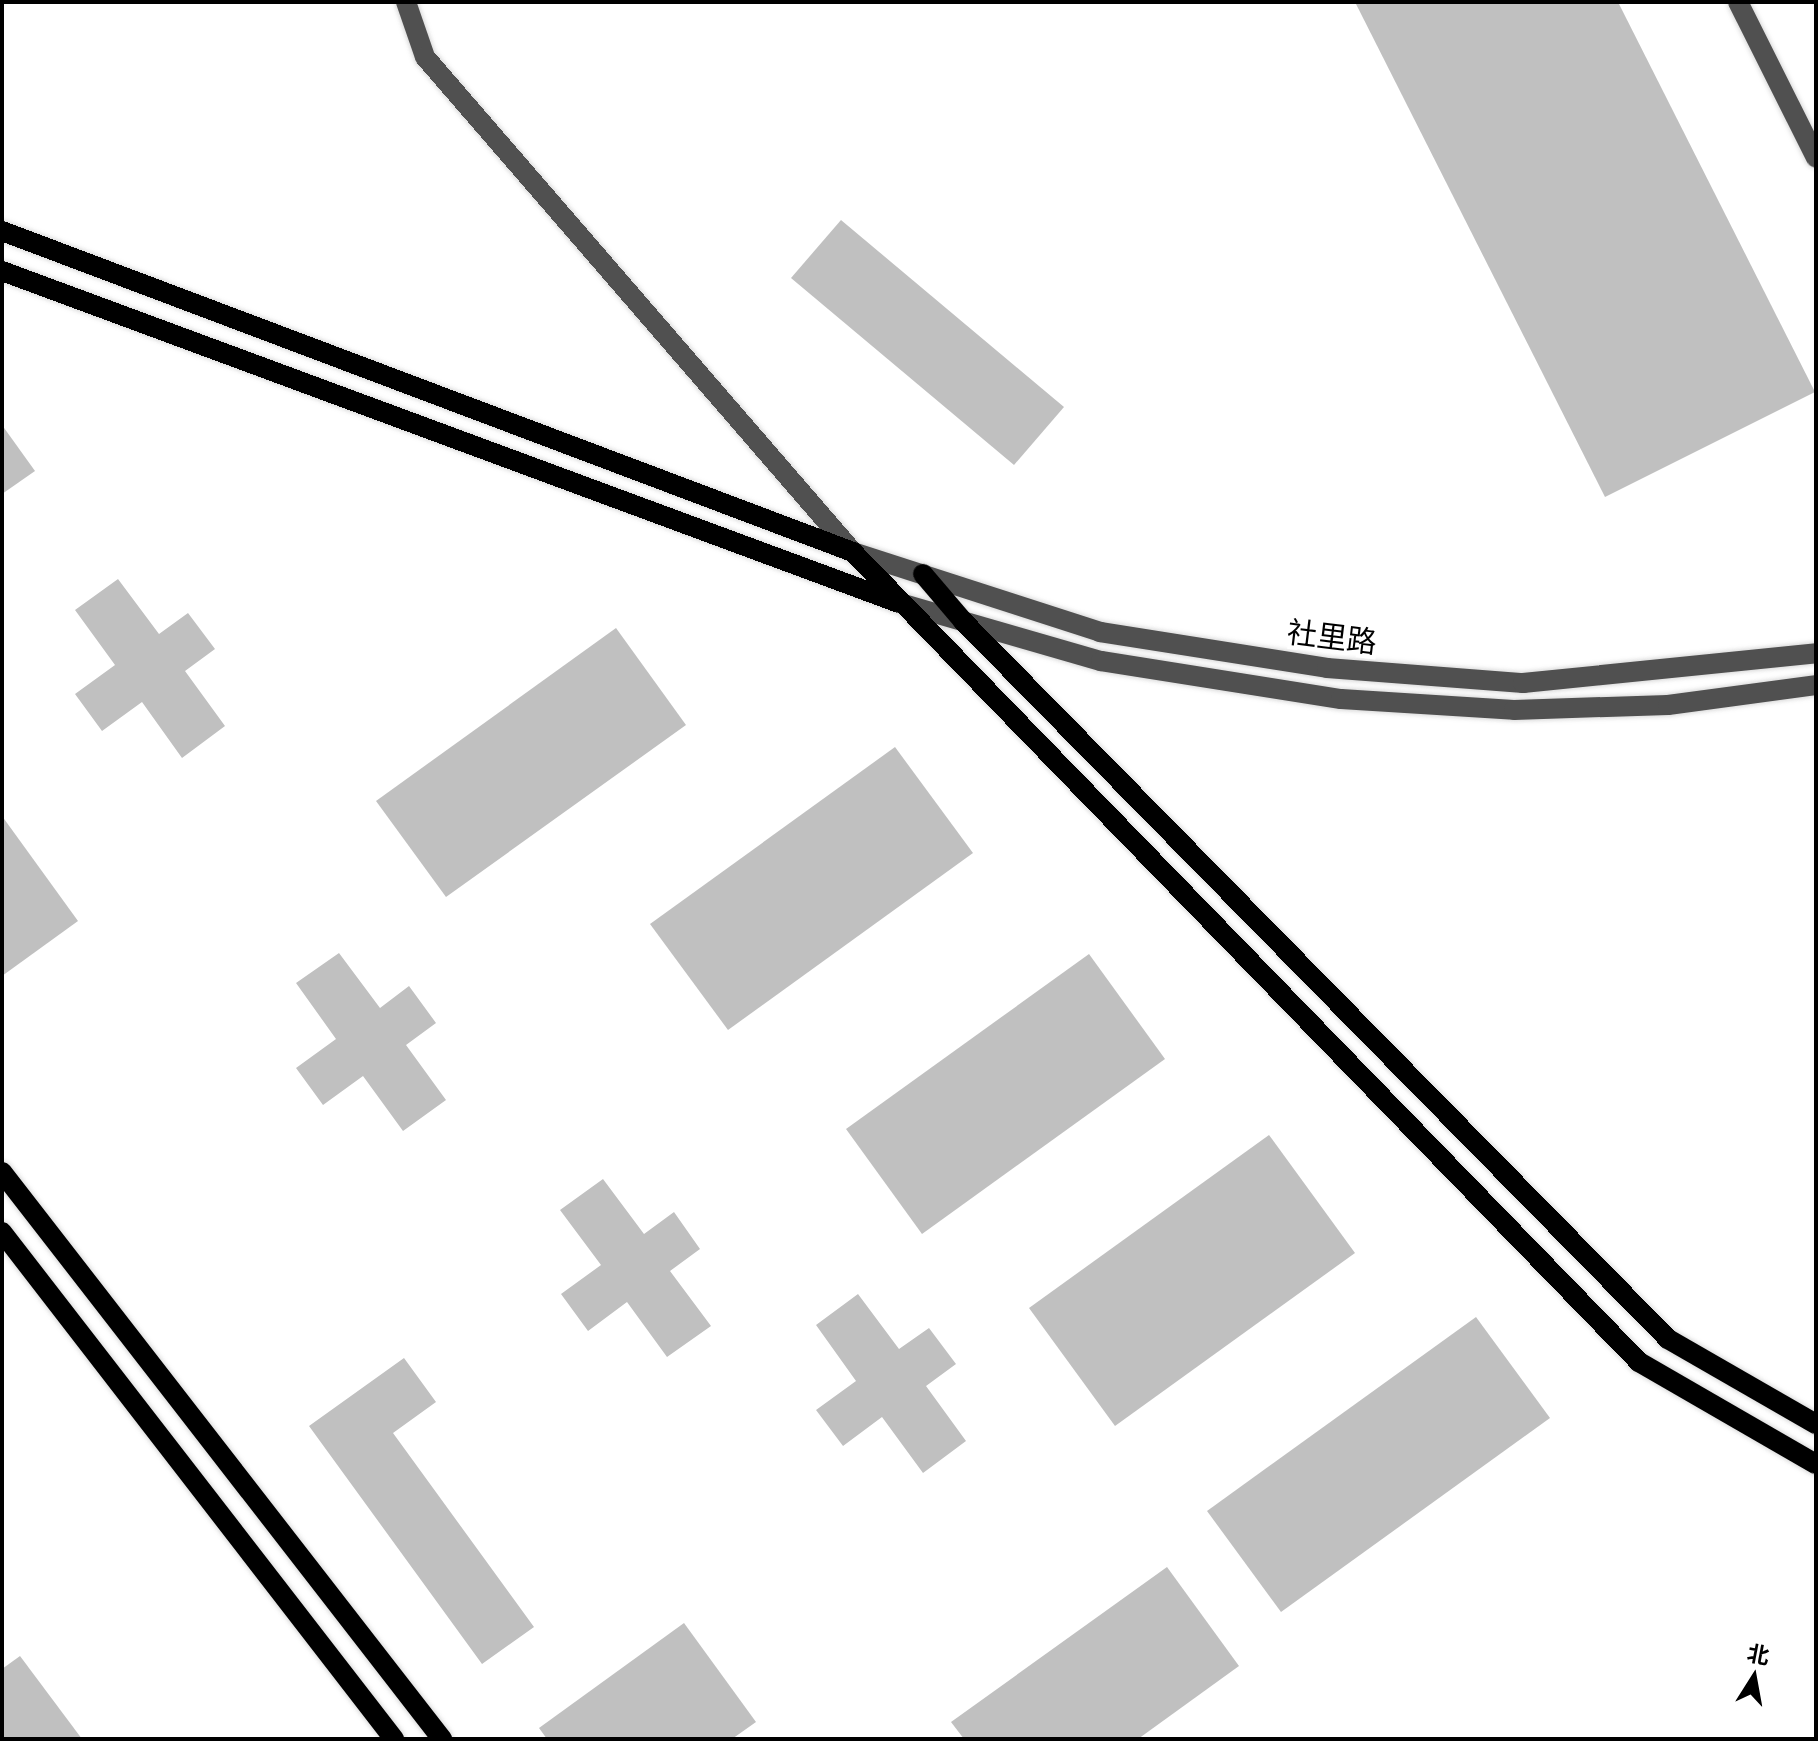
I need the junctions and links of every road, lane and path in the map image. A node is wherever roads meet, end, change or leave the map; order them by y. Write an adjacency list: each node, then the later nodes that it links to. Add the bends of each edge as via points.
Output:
1 (406, 2): 6 (street, via 425,57)
2 (1738, 2): 3 (street)
3 (1816, 158)
4 (2, 231): 6 (main road)
5 (2, 271): 8 (main road)
6 (853, 552): 7 (street, 社里路); 8 (main road)
7 (923, 574): 9 (main road); 10 (street, 社里路, via 1100,632 1327,668 1523,683)
8 (903, 604): 9 (street, 社里路); 15 (main road, via 1639,1362)
9 (963, 621): 11 (street, 社里路, via 1101,661 1341,699 1529,710 1668,705); 14 (main road, via 1668,1339)
10 (1816, 653)
11 (1816, 685)
12 (2, 1172): 17 (main road)
13 (2, 1232): 16 (main road)
14 (1816, 1424)
15 (1816, 1464)
16 (394, 1739)
17 (442, 1739)

